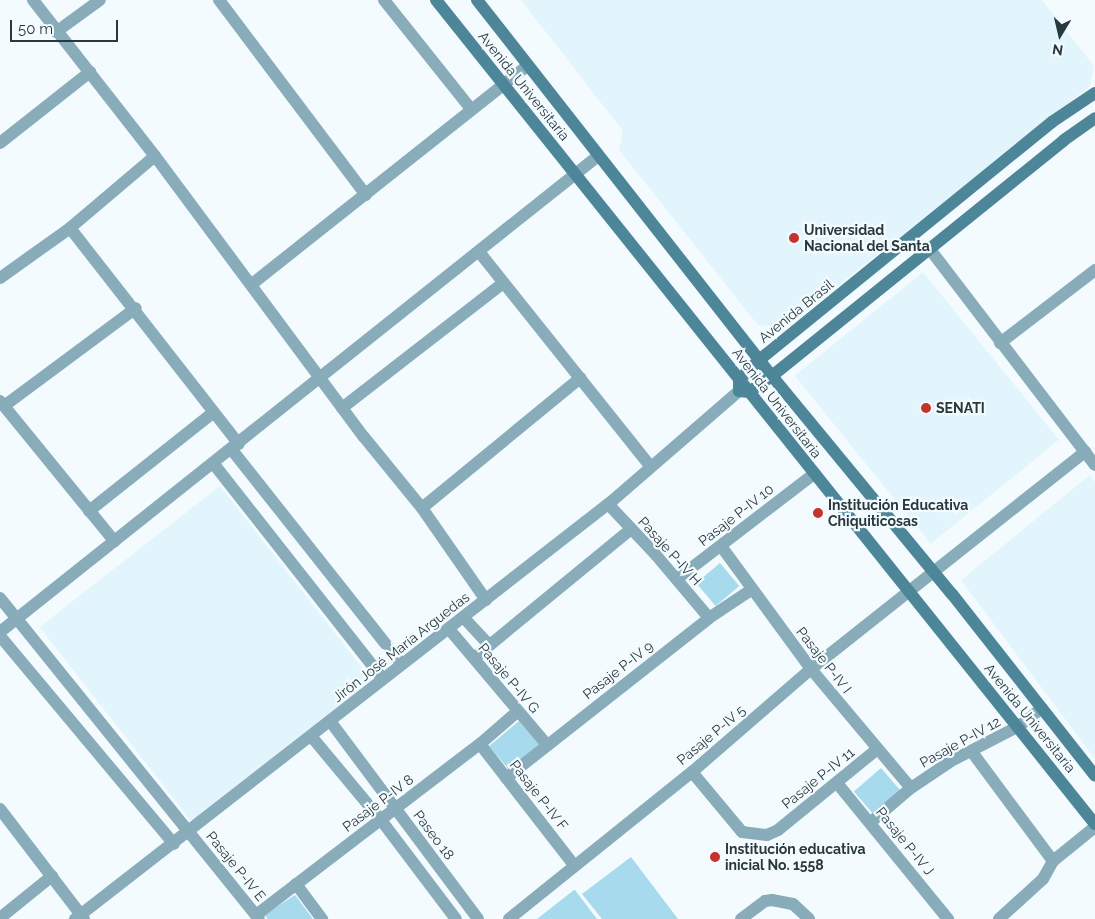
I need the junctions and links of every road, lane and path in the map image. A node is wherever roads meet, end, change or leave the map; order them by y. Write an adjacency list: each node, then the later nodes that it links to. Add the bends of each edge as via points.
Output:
1 (33, 0): 7 (street)
2 (100, 0): 7 (street)
3 (219, 0): 18 (street)
4 (384, 0): 12 (street)
5 (436, 0): 10 (main road, Avenida Universitaria)
6 (477, 0): 8 (main road, Avenida Universitaria)
7 (56, 32): 9 (street)
8 (526, 66): 10 (street); 16 (main road, Avenida Universitaria)
9 (90, 72): 14 (street); 15 (street)
10 (502, 84): 12 (street); 17 (main road, Avenida Universitaria)
11 (1095, 93): 28 (main road, Avenida Brasil, via 1052,122)
12 (471, 109): 18 (street)
13 (1095, 118): 20 (main road)
14 (0, 143)
15 (155, 156): 19 (street); 25 (street)
16 (598, 156): 17 (street); 28 (main road, Avenida Universitaria)
17 (578, 174): 21 (street); 32 (main road, Avenida Universitaria)
18 (366, 195): 25 (street)
19 (70, 228): 23 (street); 26 (street)
20 (929, 248): 27 (street); 29 (main road)
21 (480, 253): 24 (street); 30 (street)
22 (1095, 270): 27 (street)
23 (0, 278)
24 (503, 282): 31 (street); 34 (street)
25 (252, 284): 30 (street)
26 (136, 308): 33 (street); 35 (street)
27 (1000, 343): 37 (street)
28 (759, 360): 29 (main road, Avenida Universitaria); 32 (main road, Avenida Brasil)
29 (772, 376): 32 (main road); 48 (main road, Avenida Universitaria)
30 (320, 377): 34 (street); 36 (street)
31 (580, 378): 40 (street); 43 (street)
32 (742, 388): 40 (street, Jirón José María Arguedas); 41 (main road, Avenida Universitaria)
33 (2, 404): 44 (street)
34 (342, 408): 43 (street)
35 (214, 412): 36 (street); 44 (street)
36 (235, 447): 38 (street); 62 (street)
37 (1085, 452): 39 (street); 48 (street, Pasaje P-IV 5)
38 (213, 463): 46 (street); 64 (street)
39 (1095, 465)
40 (650, 466): 42 (street, Jirón José María Arguedas)
41 (814, 474): 47 (street, Pasaje P-IV 10); 51 (main road, Avenida Universitaria)
42 (608, 504): 45 (street, Pasaje P-IV H); 53 (street, Jirón José María Arguedas)
43 (422, 508): 53 (street)
44 (89, 511): 46 (street)
45 (630, 530): 49 (street, Pasaje P-IV H); 60 (street)
46 (114, 541): 56 (street)
47 (721, 546): 49 (street, Pasaje P-IV 10); 50 (street, Pasaje P-IV I)
48 (933, 573): 51 (street, Pasaje P-IV 5); 65 (main road, Avenida Universitaria)
49 (677, 579): 55 (street, Pasaje P-IV H)
50 (751, 590): 55 (street, Pasaje P-IV 9); 63 (street, Pasaje P-IV I)
51 (908, 592): 63 (street, Pasaje P-IV 5); 68 (main road, Avenida Universitaria)
52 (0, 598): 56 (street, Pasaje P-IV E)
53 (486, 600): 54 (street, Jirón José María Arguedas)
54 (464, 618): 57 (street, Jirón José María Arguedas); 60 (street)
55 (709, 618): 71 (street, Pasaje P-IV 9)
56 (16, 619): 58 (street); 84 (street, Pasaje P-IV E)
57 (448, 629): 61 (street, Pasaje P-IV G); 62 (street, Jirón José María Arguedas)
58 (0, 632)
59 (0, 636): 85 (street)
60 (489, 645): 61 (street)
61 (474, 658): 66 (street, Pasaje P-IV G)
62 (401, 664): 64 (street, Jirón José María Arguedas)
63 (811, 669): 72 (street, Pasaje P-IV I); 74 (street, Pasaje P-IV 5)
64 (382, 678): 67 (street, Jirón José María Arguedas)
65 (1042, 708): 68 (street, Pasaje P-IV 12); 75 (main road, Avenida Universitaria)
66 (517, 712): 70 (street, Pasaje P-IV 8); 71 (street, Pasaje P-IV G)
67 (330, 721): 69 (street, Jirón José María Arguedas); 80 (street, Paseo 18)
68 (1018, 726): 73 (street, Pasaje P-IV 12); 83 (main road, Avenida Universitaria)
69 (311, 736): 81 (street); 84 (street, Jirón José María Arguedas)
70 (480, 744): 76 (street, Pasaje P-IV F); 80 (street, Pasaje P-IV 8)
71 (547, 745): 76 (street, Pasaje P-IV 9)
72 (876, 750): 77 (street, Pasaje P-IV 11); 78 (street, Pasaje P-IV I)
73 (972, 752): 78 (street, Pasaje P-IV 12, via 951,761); 86 (street)
74 (692, 772): 77 (street, Pasaje P-IV 11, via 742,832 767,835 778,830); 87 (street, Pasaje P-IV 5)
75 (1095, 776)
76 (506, 778): 87 (street, Pasaje P-IV F)
77 (837, 783): 82 (street, Pasaje P-IV J)
78 (911, 788): 82 (street, Pasaje P-IV 12)
79 (0, 809): 88 (street)
80 (395, 809): 81 (street, Pasaje P-IV 8); 97 (street, Paseo 18)
81 (381, 820): 89 (street, Pasaje P-IV 8); 96 (street)
82 (871, 822): 100 (street, Pasaje P-IV J)
83 (1095, 825): 86 (street)
84 (190, 832): 85 (street, Jirón José María Arguedas); 90 (street, Pasaje P-IV E)
85 (174, 844): 94 (street, Jirón José María Arguedas)
86 (1053, 861): 92 (street, via 1043,879)
87 (574, 864): 98 (street, Pasaje P-IV 5)
88 (52, 876): 93 (street); 94 (street)
89 (296, 884): 90 (street, Pasaje P-IV 8); 95 (street)
90 (258, 917)
91 (747, 917): 99 (street, via 765,901 781,901 799,908)
92 (1005, 917)
93 (0, 918)
94 (80, 918)
95 (322, 919)
96 (456, 919)
97 (478, 919)
98 (509, 919)
99 (809, 919)
100 (948, 919)

